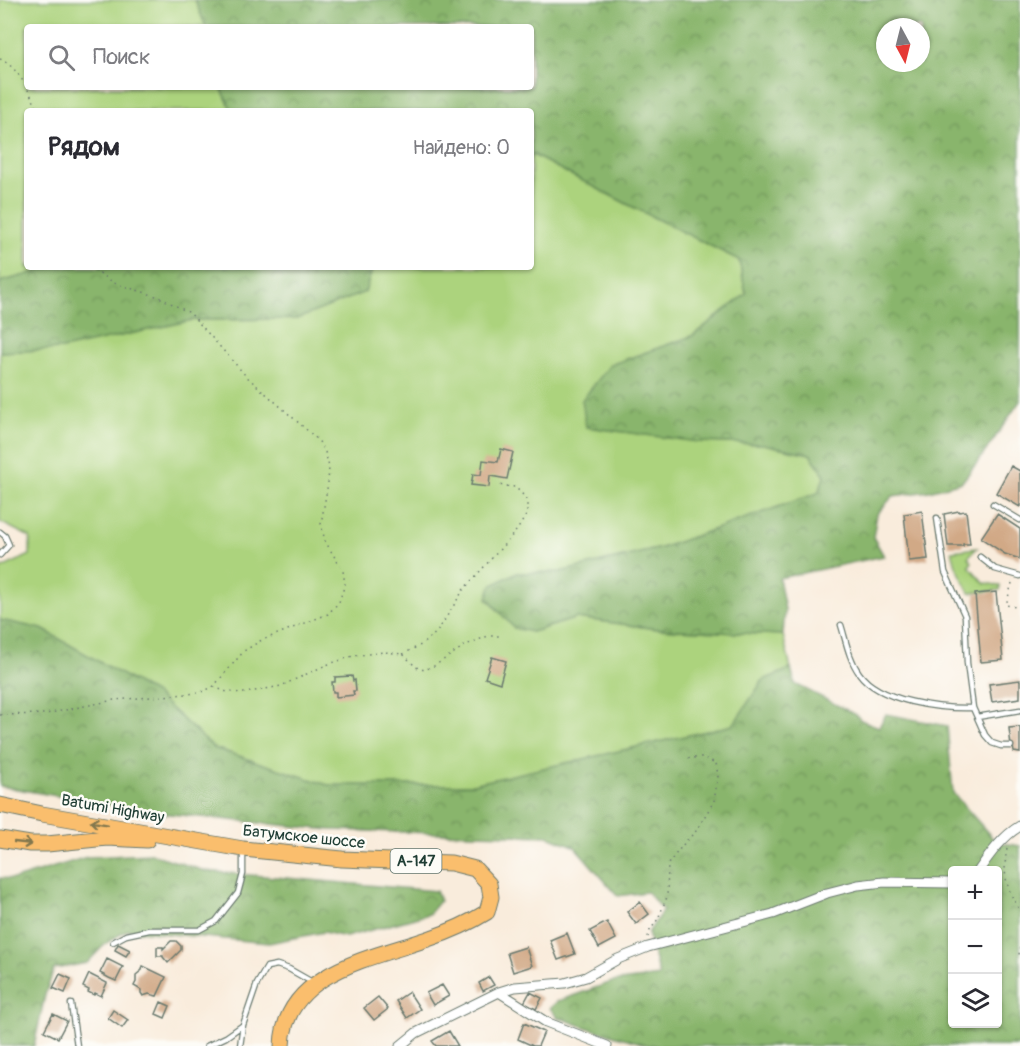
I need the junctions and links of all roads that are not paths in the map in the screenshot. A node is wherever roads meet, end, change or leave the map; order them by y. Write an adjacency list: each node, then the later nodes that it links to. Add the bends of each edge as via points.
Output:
1 (993, 504): 3 (lane)
2 (938, 518): 9 (lane, via 945,572 966,616)
3 (1020, 520)
4 (0, 532): 5 (lane, via 9,545)
5 (0, 555)
6 (980, 556): 7 (lane, via 995,569)
7 (1017, 576)
8 (841, 625): 9 (lane, via 850,658 859,674 874,687 926,705)
9 (973, 708): 11 (lane)
10 (1020, 711): 11 (lane)
11 (976, 717): 12 (lane, via 992,743)
12 (1011, 746)
13 (0, 805): 14 (highway, Batumi Highway / А-147)
14 (55, 816): 17 (highway, via 60,832); 18 (highway, Batumi Highway / А-147, one-way to 14)
15 (1020, 826): 20 (street, via 1010,832)
16 (0, 839): 17 (highway, Батумское шоссе / А-147, one-way to 17)
17 (47, 844): 18 (highway, Батумское шоссе / А-147, via 107,838)
18 (219, 845): 19 (highway, Батумское шоссе / А-147)
19 (243, 849): 22 (lane, via 238,893 216,921 199,930 149,930); 23 (highway, Батумское шоссе / А-147, via 342,859 451,863 476,869 489,884 487,912 465,926 355,962)
20 (982, 866)
21 (948, 883): 24 (street, via 884,882 827,892 773,914 651,946 565,983)
22 (113, 942)
23 (314, 983): 26 (lane, via 283,967 267,967); 30 (highway, Батумское шоссе / А-147, via 291,1012)
24 (499, 992): 31 (street, via 416,1033); 32 (street, via 546,1022)
25 (71, 1004): 27 (lane)
26 (243, 1025): 28 (lane); 29 (lane)
27 (76, 1046)
28 (207, 1046)
29 (240, 1046)
30 (282, 1046)
31 (400, 1046)
32 (607, 1046)

